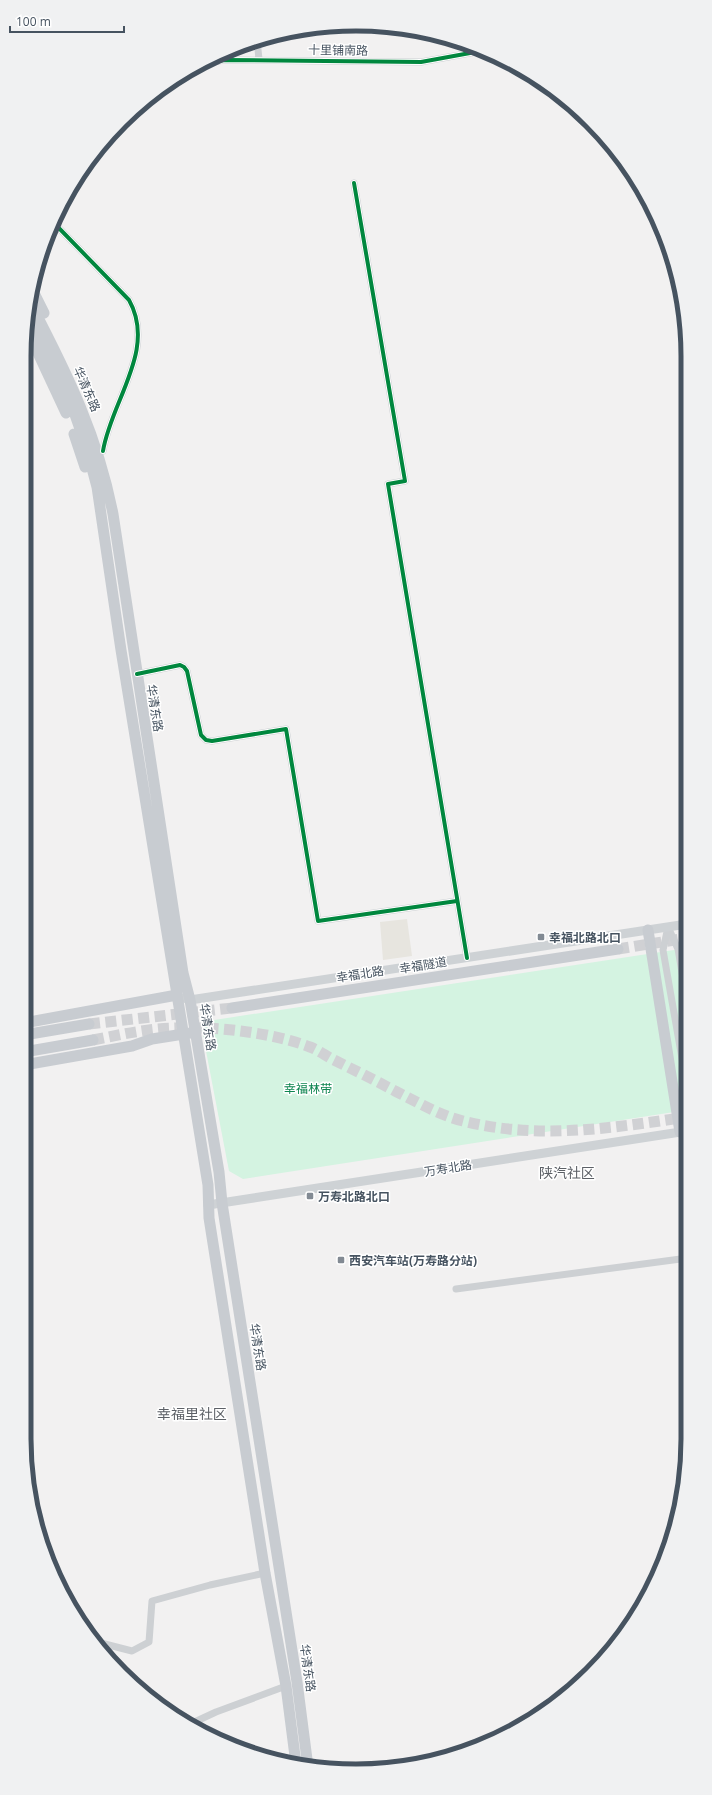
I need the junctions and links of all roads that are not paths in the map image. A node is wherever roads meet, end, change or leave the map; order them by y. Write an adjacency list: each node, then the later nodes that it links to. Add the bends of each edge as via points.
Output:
1 (257, 46): 3 (street)
2 (472, 53): 3 (street, 十里铺南路, via 421,62)
3 (258, 59): 4 (street, 十里铺南路)
4 (222, 60)
5 (354, 183): 15 (street, via 405,481 388,484)
6 (58, 227): 11 (street, via 129,300 138,322 139,341 136,358 110,422)
7 (36, 298): 11 (main road, via 81,388)
8 (34, 311): 13 (main road, 华清东路, via 72,385 94,440 108,487)
9 (33, 325): 12 (main road, 华清东路, via 66,392 80,429 93,470)
10 (32, 340): 12 (main road, via 72,426)
11 (103, 451): 13 (main road, via 115,495)
12 (104, 531): 22 (main road, 华清东路)
13 (119, 554): 14 (main road, 华清东路)
14 (137, 674): 15 (street, via 180,665 184,667 188,671 201,735 206,740 286,729 318,921); 23 (main road, 华清东路, via 183,973)
15 (457, 901): 20 (street)
16 (681, 925): 17 (main road, 幸福北路)
17 (668, 927): 18 (main road, 幸福北路); 21 (street, via 678,948); 32 (street, via 663,950)
18 (648, 930): 20 (main road, 幸福北路); 34 (main road)
19 (618, 949): 24 (main road, 幸福隧道)
20 (467, 958): 23 (main road, 幸福北路)
21 (681, 966)
22 (177, 996): 23 (main road, 幸福北路); 25 (main road); 29 (main road, 华清东路)
23 (190, 1000): 27 (main road, 华清东路)
24 (232, 1008)
25 (31, 1022)
26 (89, 1024): 28 (main road)
27 (196, 1032): 29 (main road); 36 (main road, 华清东路)
28 (31, 1034)
29 (183, 1034): 33 (main road); 37 (main road, 华清东路, via 208,1185)
30 (93, 1040): 31 (main road)
31 (31, 1051)
32 (681, 1053)
33 (31, 1064)
34 (681, 1114)
35 (681, 1131): 36 (main road, 万寿北路)
36 (222, 1203): 37 (main road, 万寿北路); 45 (main road, 华清东路)
37 (208, 1205): 40 (main road, 华清东路)
38 (681, 1259): 39 (street)
39 (456, 1289)
40 (265, 1573): 41 (street, via 152,1601 149,1642 132,1651); 42 (main road, 华清东路)
41 (104, 1644)
42 (286, 1686): 43 (street); 44 (main road, 华清东路)
43 (196, 1721)
44 (295, 1758)
45 (307, 1760)

